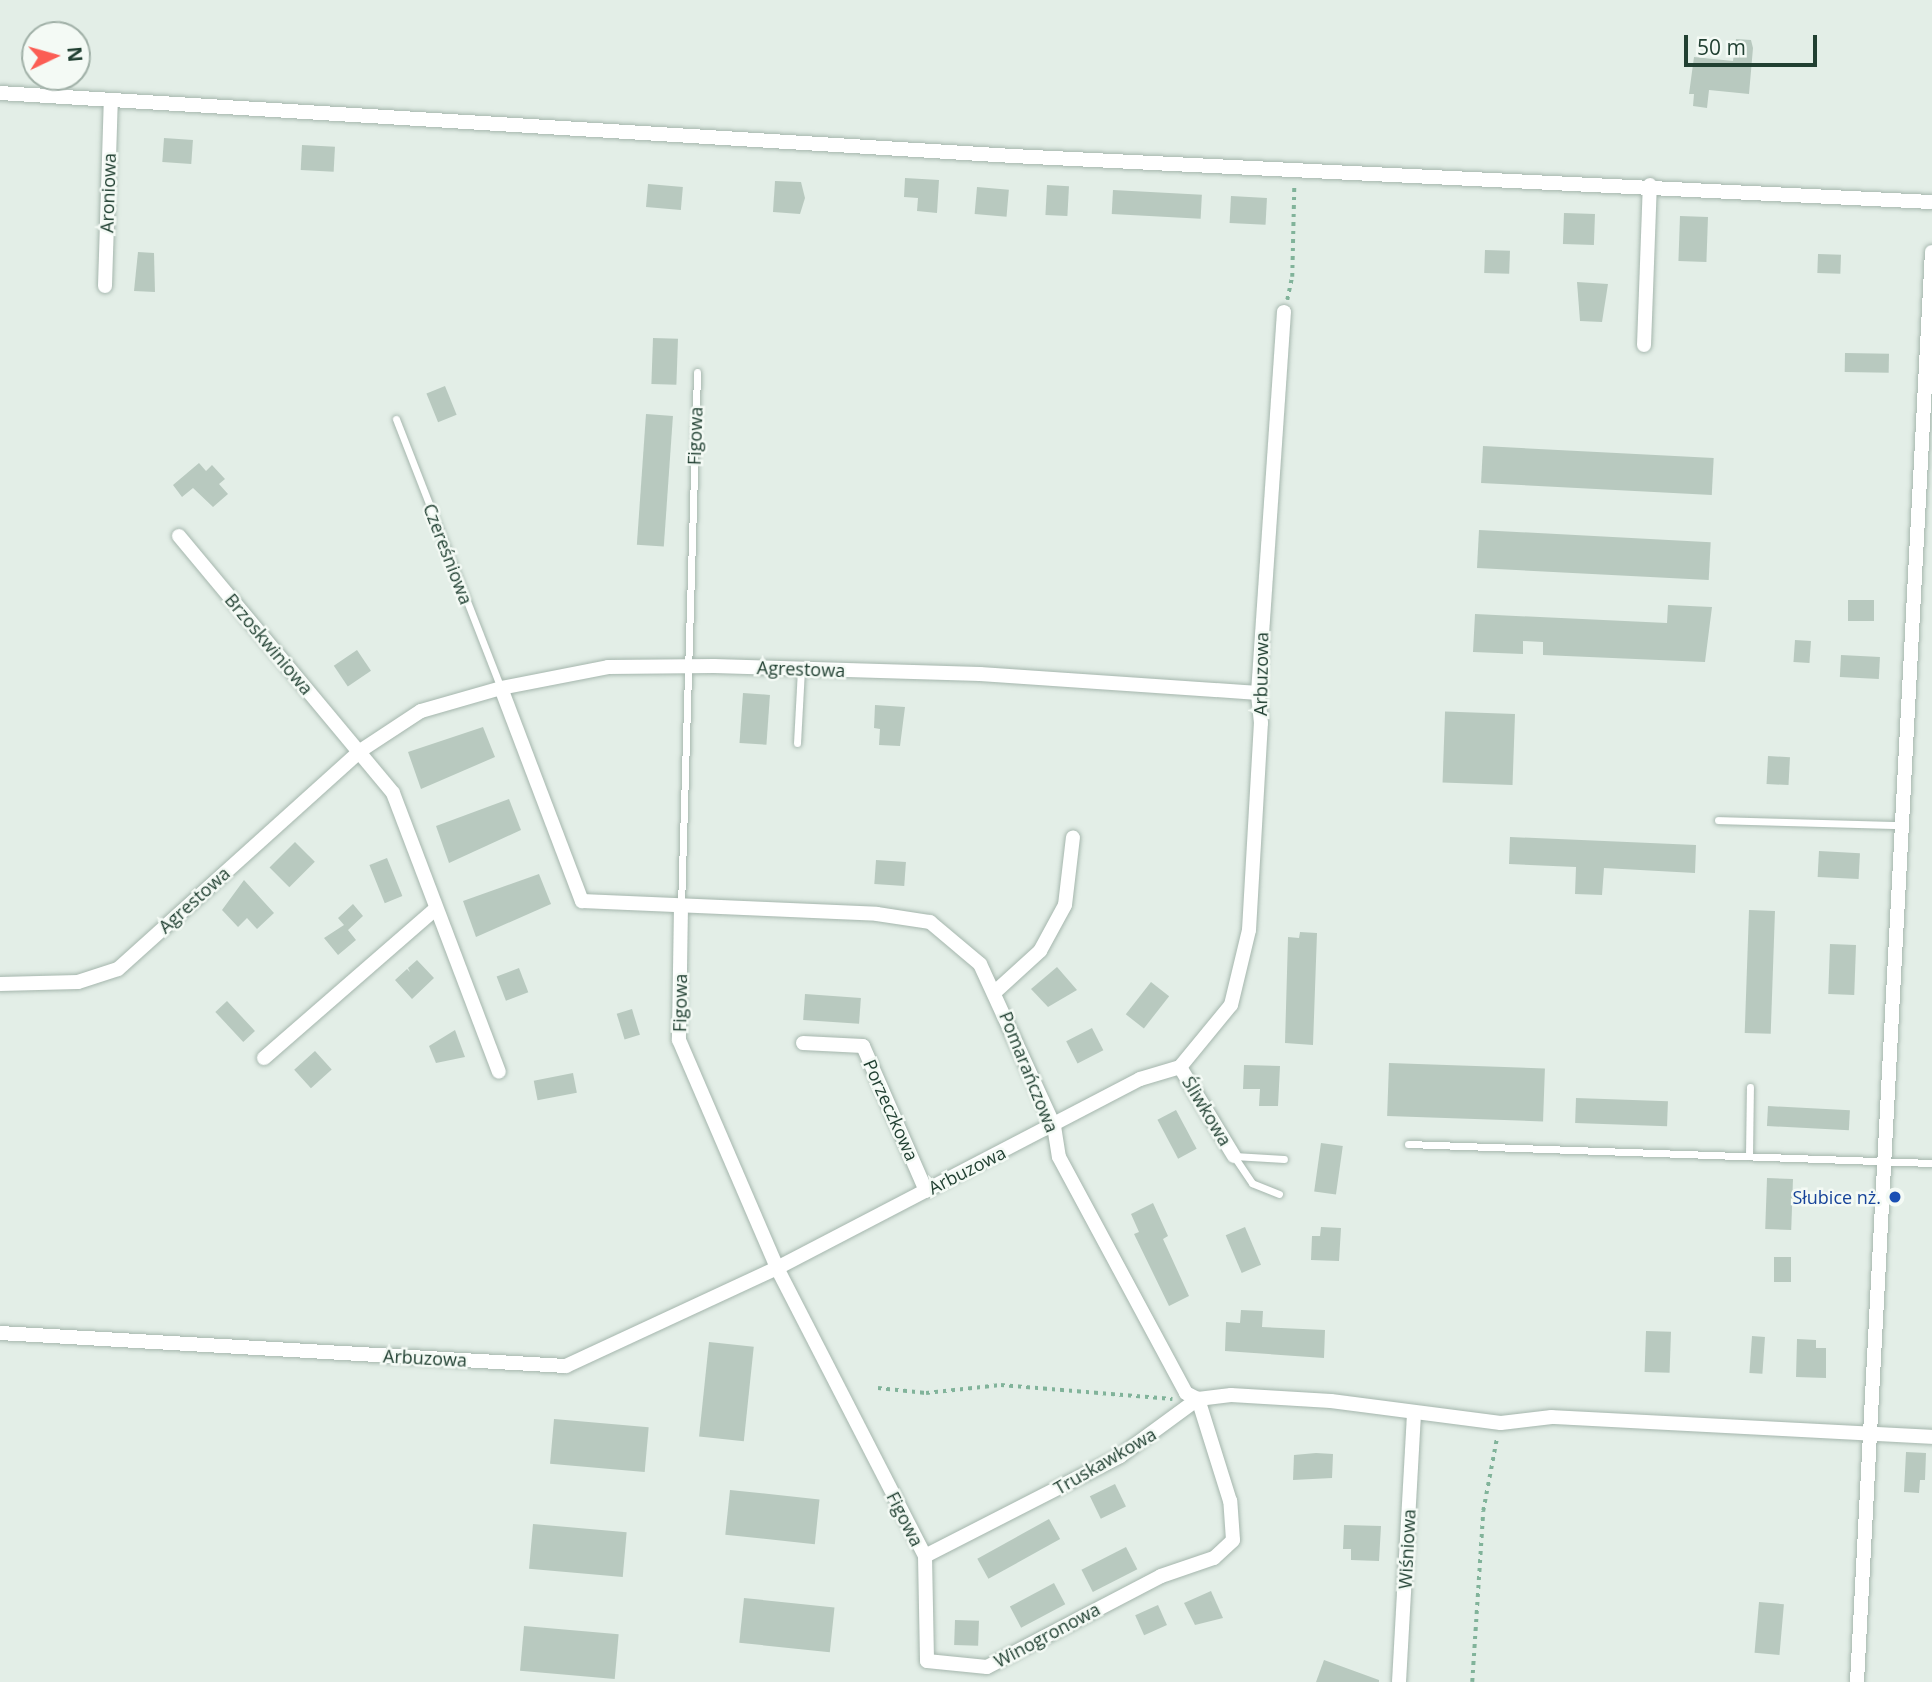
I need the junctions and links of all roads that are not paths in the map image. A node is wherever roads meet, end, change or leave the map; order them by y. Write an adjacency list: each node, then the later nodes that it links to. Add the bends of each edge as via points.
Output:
1 (0, 93): 2 (street)
2 (111, 100): 3 (street, via 1294,169); 6 (street, Aroniowa)
3 (1650, 185): 4 (street); 8 (street)
4 (1932, 202)
5 (1932, 252): 19 (street)
6 (105, 286)
7 (1284, 312): 15 (street, Arbuzowa)
8 (1644, 345)
9 (697, 372): 12 (lane, Figowa)
10 (396, 419): 14 (lane, Czereśniowa)
11 (179, 536): 17 (street, Brzoskwiniowa)
12 (686, 666): 13 (street, Agrestowa); 14 (street, Agrestowa, via 608,667); 21 (lane, Figowa)
13 (801, 670): 15 (street, Agrestowa, via 980,674); 16 (lane)
14 (501, 688): 17 (street, Agrestowa, via 421,712); 21 (street, Pomarańczowa, via 582,901)
15 (1258, 694): 27 (street, Arbuzowa, via 1260,737 1243,968 1231,1005)
16 (797, 743)
17 (360, 751): 22 (street, via 393,793); 23 (street, Agrestowa, via 118,969 78,982)
18 (1718, 820): 19 (lane)
19 (1899, 825): 35 (street)
20 (1073, 837): 24 (street, via 1065,905 1040,951)
21 (681, 906): 24 (street, Pomarańczowa, via 877,914 929,922 980,964); 39 (street, Figowa, via 679,1040)
22 (434, 910): 26 (street); 28 (street)
23 (0, 984)
24 (995, 992): 30 (street, Pomarańczowa)
25 (803, 1043): 37 (street, Porzeczkowa, via 863,1046)
26 (264, 1058)
27 (1180, 1067): 30 (street, Arbuzowa, via 1140,1079); 33 (street, Śliwkowa)
28 (499, 1072)
29 (1751, 1087): 32 (lane)
30 (1054, 1126): 37 (street, Arbuzowa); 41 (street, Pomarańczowa, via 1059,1157)
31 (1408, 1144): 32 (lane)
32 (1749, 1155): 35 (lane)
33 (1234, 1156): 34 (lane); 38 (lane, via 1252,1182)
34 (1284, 1159)
35 (1885, 1160): 36 (lane); 43 (street)
36 (1932, 1163)
37 (926, 1191): 39 (street, Arbuzowa)
38 (1279, 1194)
39 (778, 1268): 40 (street, Arbuzowa, via 566,1366); 45 (street, Figowa)
40 (0, 1333)
41 (1192, 1396): 42 (street, via 1331,1401); 45 (street, Truskawkowa, via 1120,1457); 46 (street, Pomarańczowa, via 1230,1501 1233,1541 1214,1558)
42 (1414, 1415): 43 (street, via 1501,1423 1552,1417); 48 (street, Wiśniowa)
43 (1871, 1433): 44 (street); 49 (street)
44 (1932, 1437)
45 (925, 1556): 47 (street, Figowa)
46 (1161, 1576): 47 (street, Winogronowa, via 987,1667)
47 (927, 1661)
48 (1399, 1682)
49 (1857, 1682)

